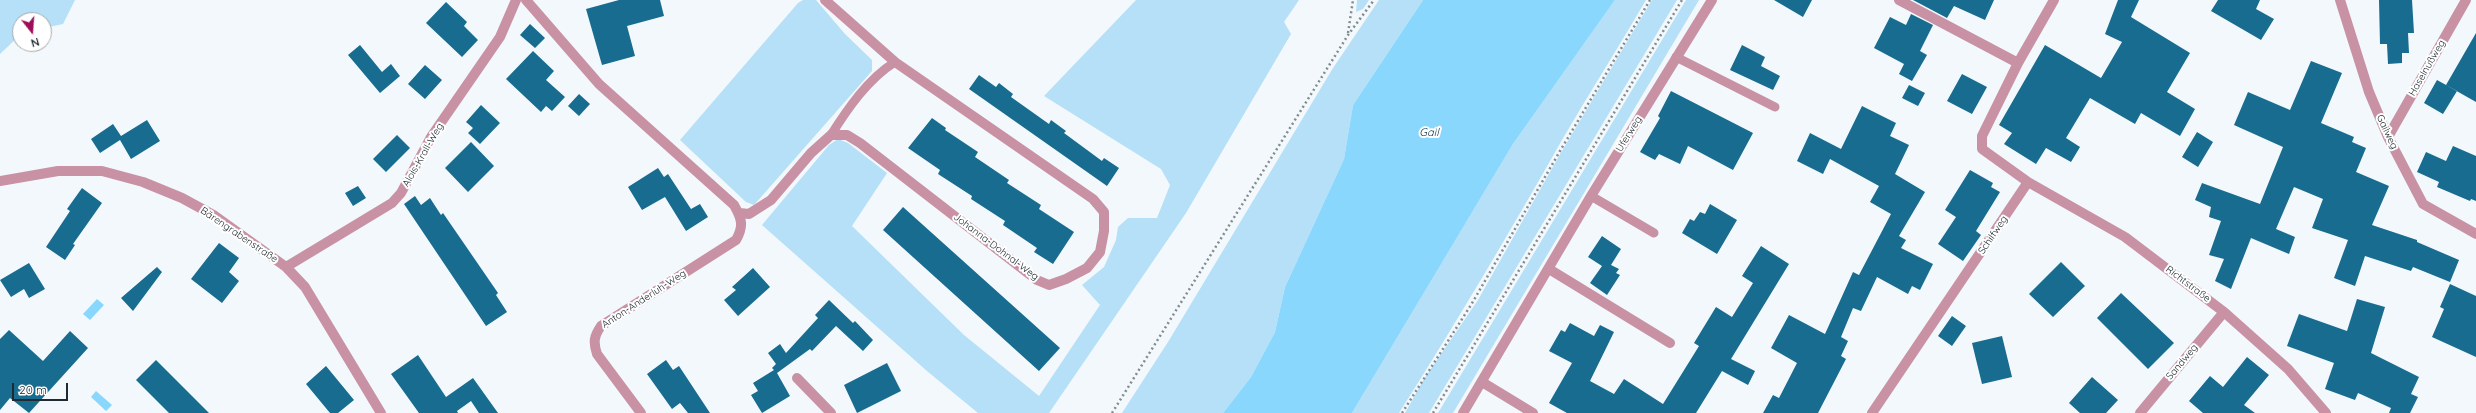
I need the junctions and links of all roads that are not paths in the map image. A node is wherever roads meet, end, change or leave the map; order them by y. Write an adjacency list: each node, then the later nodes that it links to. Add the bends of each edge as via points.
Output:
1 (516, 0): 21 (street, Alois-Krall-Weg, via 500,37 431,137 402,193 392,203)
2 (526, 0): 18 (street, via 599,84 734,205)
3 (825, 0): 10 (street, Johanna-Dohnal-Weg)
4 (1712, 0): 9 (street, Uferweg)
5 (1899, 0): 11 (street)
6 (2054, 0): 11 (street)
7 (2340, 0): 14 (street, Gailweg, via 2369,92)
8 (2466, 0): 14 (street, Haselnußweg)
9 (1676, 57): 12 (lane); 17 (street, Uferweg)
10 (895, 62): 13 (lane, via 879,72); 13 (street, Johanna-Dohnal-Weg, via 1093,199 1104,212 1104,231 1100,252 1087,268 1049,284 1038,280 860,143 847,135)
11 (2018, 63): 16 (street, via 1982,136 1982,149)
12 (1775, 107)
13 (831, 135): 18 (street, via 811,153 771,200 750,214)
14 (2388, 137): 20 (street, Gailweg, via 2423,204)
15 (0, 181): 21 (street, Bärengrabenstraße, via 58,171 102,171 143,182 182,198 215,216)
16 (2028, 182): 23 (street, Richtstraße, via 2125,236); 33 (street, Schilfweg)
17 (1591, 196): 19 (lane); 22 (street, Uferweg)
18 (740, 216): 29 (street, Anton-Anderluh-Weg, via 742,230 736,240 601,326 595,334 597,354)
19 (1654, 233)
20 (2476, 234)
21 (286, 267): 28 (street, Bärengrabenstraße, via 305,287 321,310)
22 (1549, 269): 24 (street); 26 (street, Uferweg)
23 (2224, 312): 27 (street, Richtstraße, via 2288,369); 34 (street, Sandweg)
24 (1670, 343)
25 (797, 378): 30 (street)
26 (1482, 382): 31 (street, Uferweg); 32 (street)
27 (2321, 411)
28 (381, 413)
29 (641, 413)
30 (831, 413)
31 (1463, 413)
32 (1533, 413)
33 (1872, 413)
34 (2140, 413)

